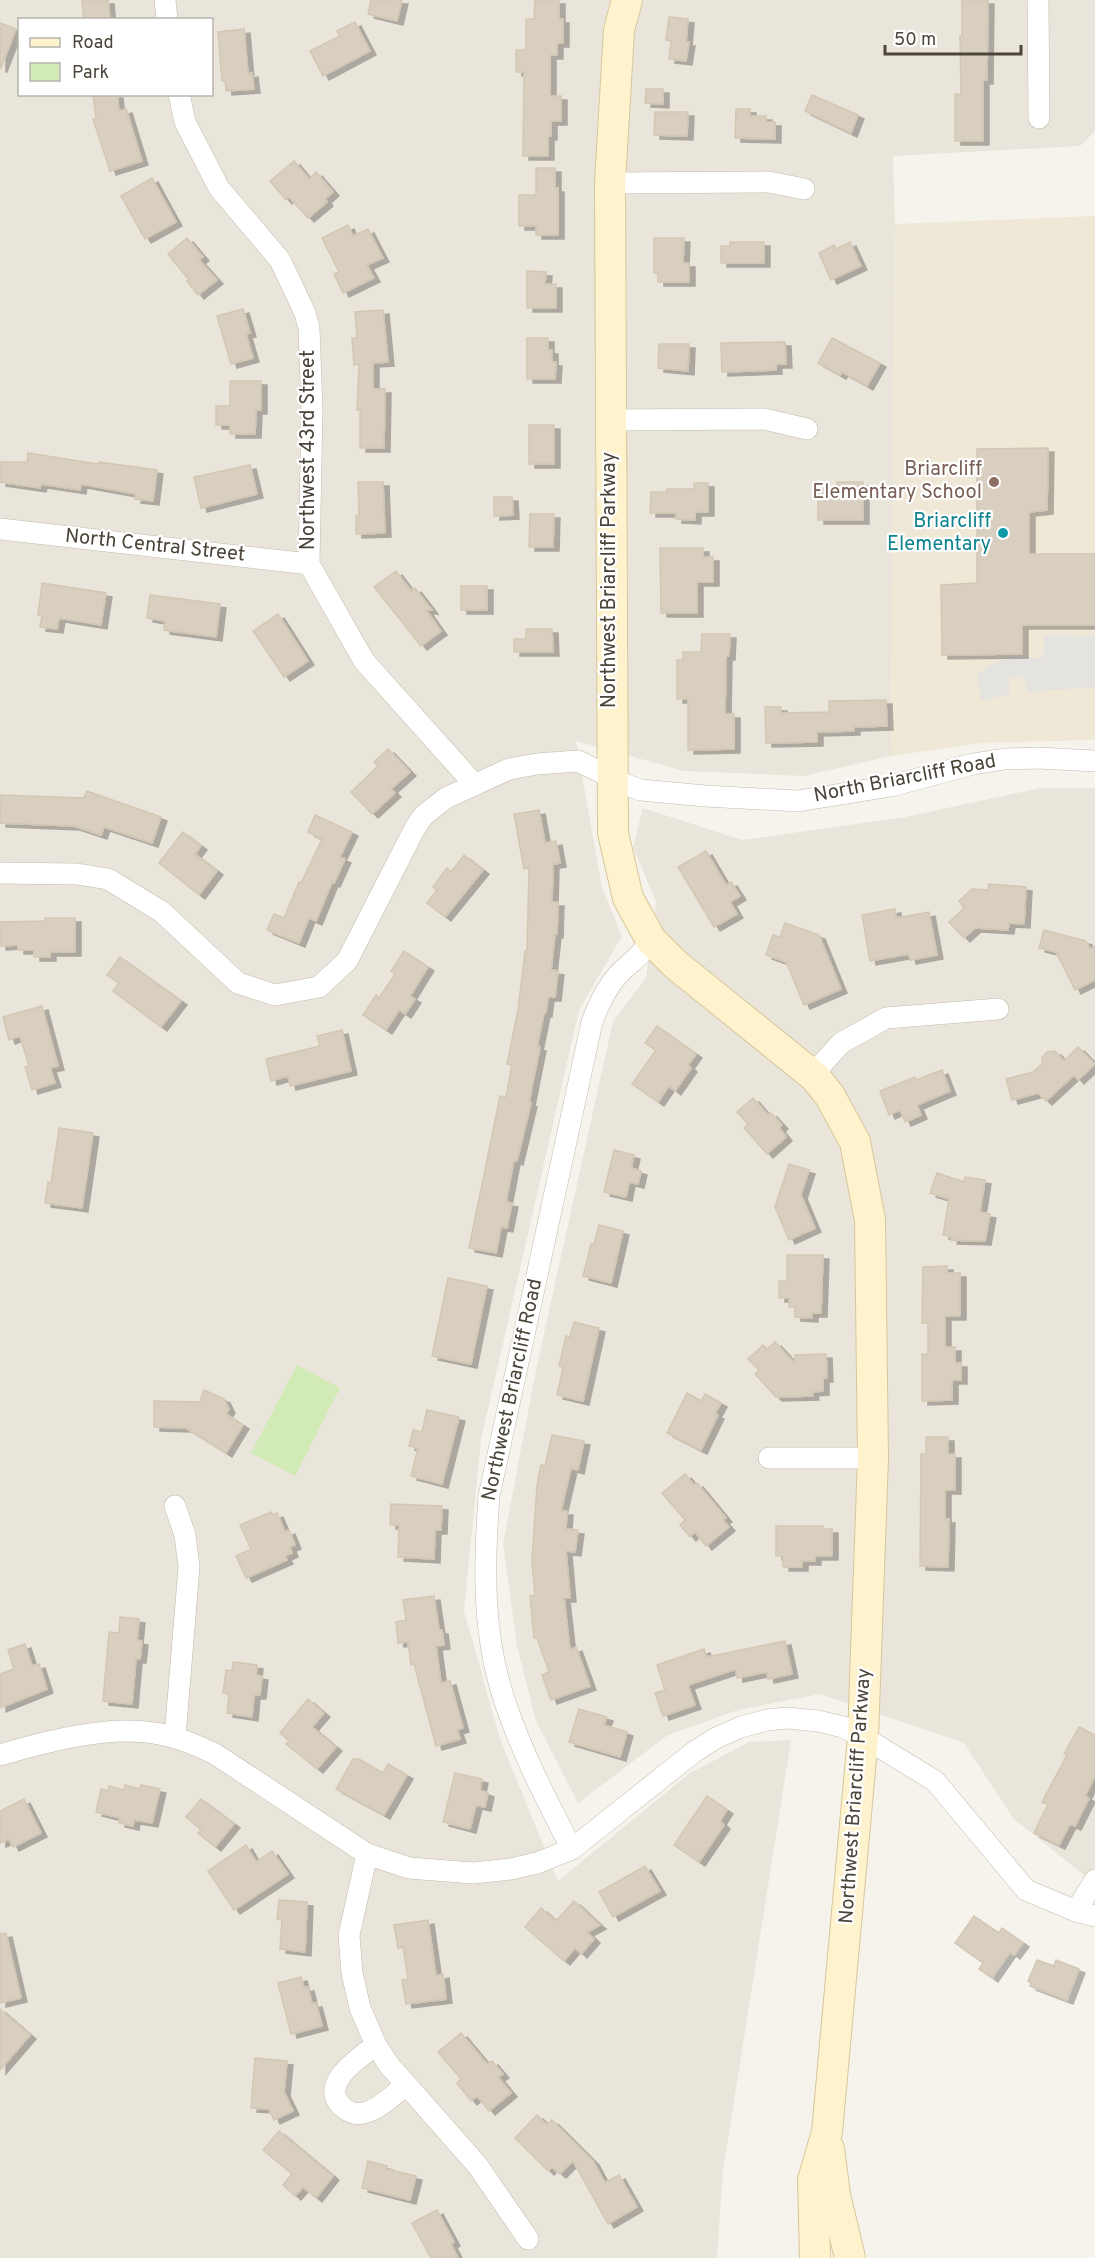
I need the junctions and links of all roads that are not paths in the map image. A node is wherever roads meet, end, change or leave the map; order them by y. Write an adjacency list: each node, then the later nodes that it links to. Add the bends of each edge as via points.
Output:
1 (165, 0): 4 (street)
2 (627, 0): 7 (main road, Northwest Briarcliff Parkway, via 619,30)
3 (1038, 0): 6 (street)
4 (167, 18)
5 (179, 96): 12 (street, Northwest 43rd Street, via 185,122 219,188 280,260 309,328)
6 (1039, 118)
7 (610, 183): 8 (street, via 769,182); 9 (main road, Northwest Briarcliff Parkway)
8 (804, 189)
9 (609, 420): 10 (street, via 764,419); 14 (main road, Northwest Briarcliff Parkway)
10 (807, 429)
11 (0, 529): 12 (street, North Central Street)
12 (309, 564): 15 (street, Northwest 43rd Street, via 364,661)
13 (1095, 761): 14 (street, North Briarcliff Road, via 1005,759 891,786 798,801 641,790)
14 (611, 776): 15 (street, North Briarcliff Road, via 578,761 509,769); 17 (main road, Northwest Briarcliff Parkway, via 613,833 628,898)
15 (475, 785): 16 (street, North Briarcliff Road, via 446,798 423,816 347,961 319,987 276,995 238,984 162,912 108,879 78,874)
16 (0, 873)
17 (651, 940): 19 (main road, Northwest Briarcliff Parkway, via 675,964); 26 (street, Northwest Briarcliff Road, via 608,988 592,1022 489,1496 484,1564 486,1605 503,1698)
18 (998, 1009): 19 (street, via 886,1018 841,1044)
19 (815, 1077): 21 (main road, Northwest Briarcliff Parkway, via 855,1142 870,1220)
20 (769, 1458): 21 (street)
21 (873, 1458): 24 (main road, Northwest Briarcliff Parkway)
22 (175, 1506): 23 (street, via 185,1535 189,1567)
23 (174, 1737): 25 (street, via 154,1732 106,1732); 27 (street, via 215,1754)
24 (864, 1737): 26 (street, via 843,1727 787,1718 741,1727 694,1752); 29 (street, via 935,1781 1026,1890); 32 (main road, Northwest Briarcliff Parkway)
25 (0, 1755)
26 (572, 1849): 27 (street, via 537,1863 473,1873 409,1868)
27 (367, 1854): 30 (street, via 349,1935 360,2008)
28 (1095, 1880): 29 (street)
29 (1086, 1914)
30 (376, 2045): 31 (street); 31 (street, via 338,2080 335,2090 339,2102 356,2114 369,2112)
31 (406, 2085): 33 (street, via 478,2166)
32 (827, 2132): 34 (main road, Northwest Briarcliff Parkway, via 813,2180); 35 (main road, Northwest Briarcliff Parkway, via 835,2195)
33 (528, 2239)
34 (815, 2258)
35 (850, 2258)

